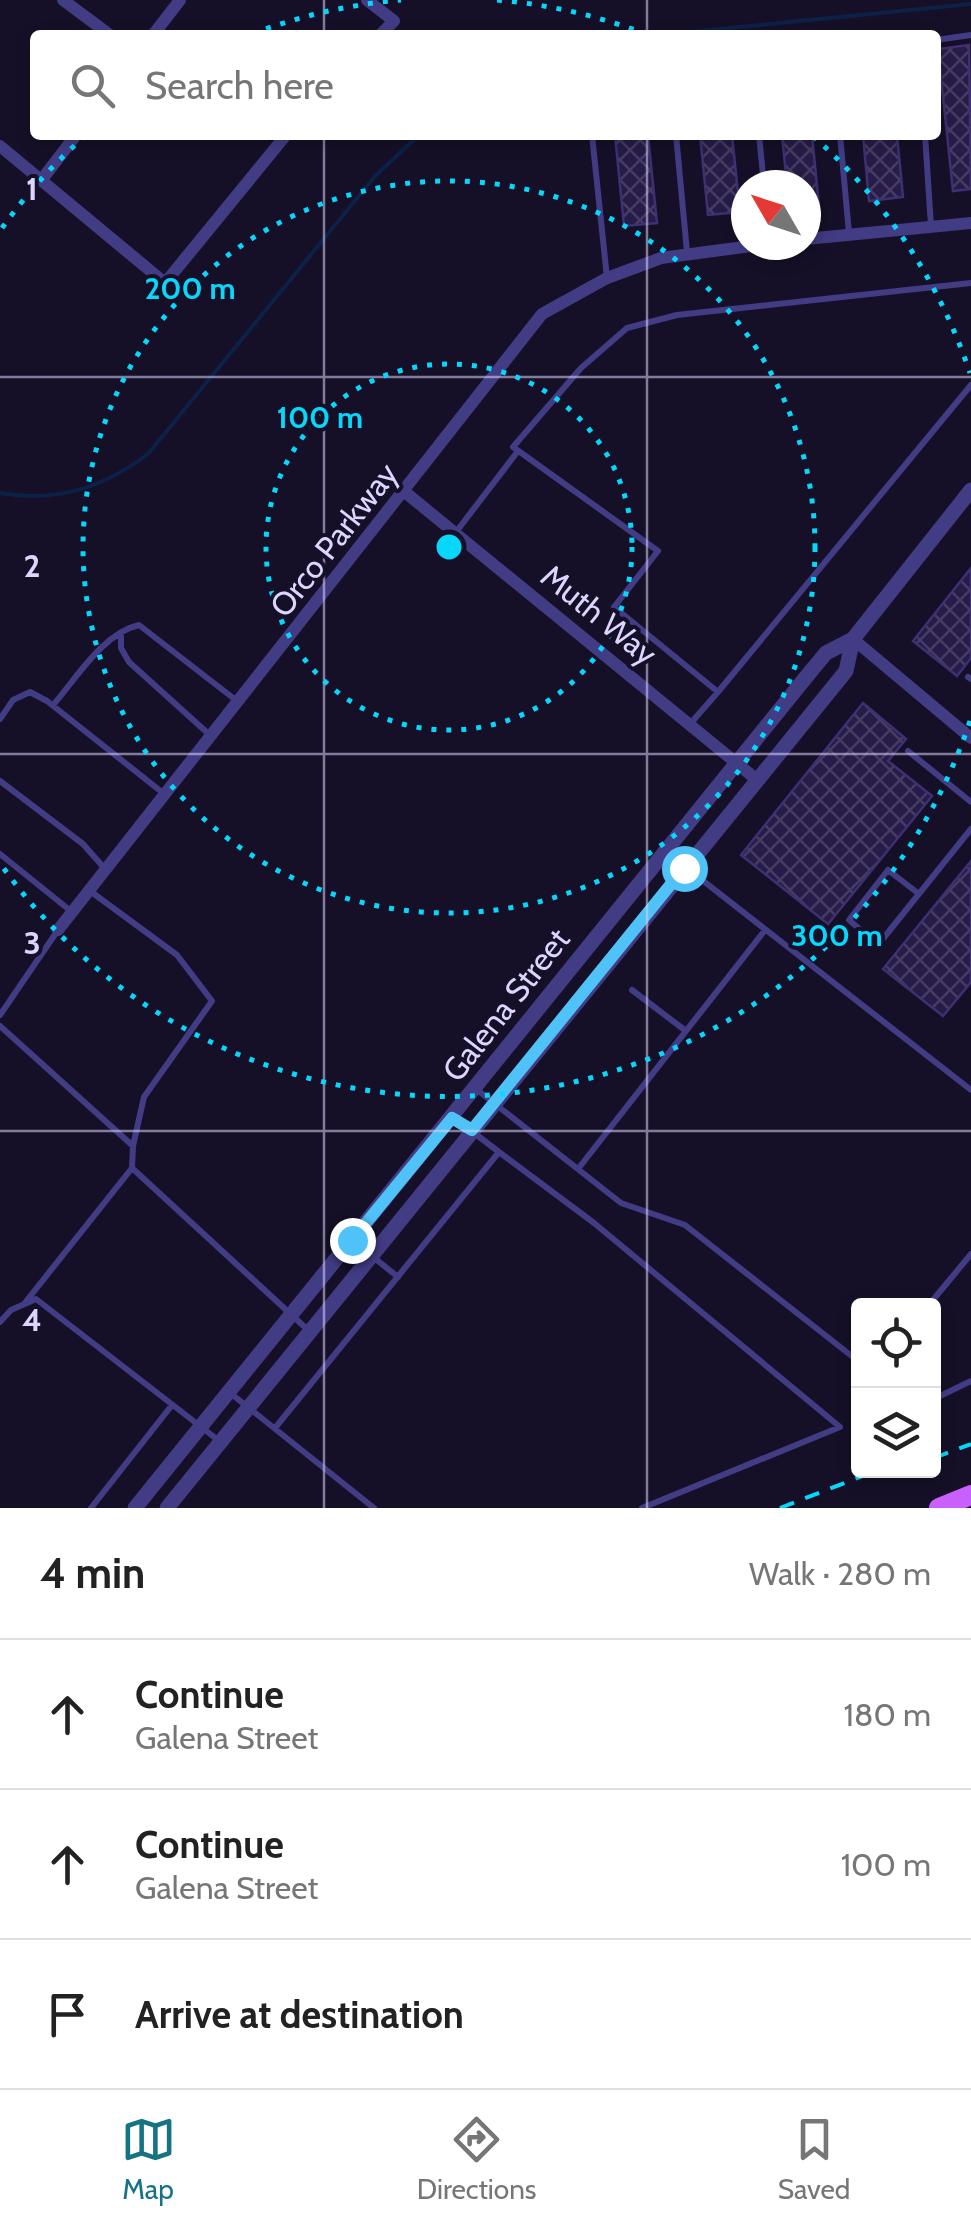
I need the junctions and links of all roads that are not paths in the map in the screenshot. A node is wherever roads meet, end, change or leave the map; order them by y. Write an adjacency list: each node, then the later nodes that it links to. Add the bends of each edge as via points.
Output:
1 (63, 0): 4 (street)
2 (180, 0): 5 (street)
3 (367, 0): 6 (street, via 394,21)
4 (103, 30)
5 (156, 30)
6 (385, 30)
7 (971, 35): 8 (lane)
8 (941, 39)
9 (72, 140): 18 (street)
10 (282, 140): 18 (street, via 165,283)
11 (593, 140): 25 (lane)
12 (676, 140): 24 (lane)
13 (760, 140): 17 (lane)
14 (840, 140): 21 (lane)
15 (924, 140): 20 (lane)
16 (0, 146): 18 (street)
17 (762, 170)
18 (43, 178)
19 (971, 223): 20 (street)
20 (931, 226): 21 (street)
21 (849, 234): 22 (street)
22 (821, 238)
23 (731, 248): 24 (street, Orco Parkway)
24 (687, 254): 25 (street, Orco Parkway)
25 (607, 278): 30 (street, Orco Parkway, via 542,314)
26 (971, 283): 28 (lane, via 677,314 628,328 581,368 513,447)
27 (971, 385): 34 (lane)
28 (518, 451): 31 (lane); 34 (lane, via 658,551 614,608)
29 (971, 490): 33 (street, Galena Street)
30 (406, 493): 31 (street, Muth Way); 35 (street, Orco Parkway)
31 (455, 533): 38 (street, Muth Way)
32 (121, 632): 35 (lane, via 139,625); 36 (lane); 39 (lane, via 129,662)
33 (854, 639): 40 (street); 42 (street, Galena Street, via 826,653); 43 (street, Galena Street, via 846,671)
34 (718, 692): 38 (lane)
35 (240, 704): 39 (street, Orco Parkway)
36 (54, 706): 37 (lane, via 30,692 13,700); 45 (lane)
37 (0, 719)
38 (690, 725): 42 (street, Muth Way)
39 (212, 737): 45 (street, Orco Parkway)
40 (971, 738)
41 (908, 750): 46 (lane)
42 (737, 764): 43 (street, Muth Way); 48 (street, Galena Street)
43 (756, 780): 50 (street, Galena Street)
44 (0, 781): 51 (lane, via 83,844)
45 (166, 796): 51 (street, Orco Parkway)
46 (971, 802)
47 (971, 829): 53 (lane)
48 (664, 851): 50 (lane); 61 (street, Galena Street)
49 (0, 854): 54 (lane)
50 (684, 868): 56 (lane); 63 (street, Galena Street)
51 (106, 871): 52 (street, Orco Parkway)
52 (90, 891): 54 (street, Orco Parkway); 66 (lane, via 178,954 212,1001 144,1096)
53 (919, 894): 53 (lane, via 878,944 849,920 888,870)
54 (72, 912): 55 (street, Orco Parkway)
55 (58, 930): 58 (lane)
56 (766, 930): 60 (lane); 62 (lane)
57 (632, 990): 60 (lane)
58 (0, 1015)
59 (0, 1026): 66 (lane)
60 (686, 1031): 69 (lane)
61 (475, 1088): 63 (lane); 64 (street, Galena Street)
62 (971, 1090)
63 (494, 1103): 65 (street, Galena Street); 69 (lane)
64 (452, 1118): 65 (lane); 70 (street, Galena Street)
65 (472, 1130): 67 (lane); 72 (street, Galena Street)
66 (133, 1146): 68 (lane)
67 (499, 1152): 73 (lane); 93 (lane, via 594,1222 840,1427)
68 (132, 1168): 75 (lane); 76 (lane)
69 (578, 1169): 79 (lane, via 621,1204 685,1225)
70 (352, 1240): 72 (lane); 76 (street, Galena Street)
71 (971, 1254): 74 (lane)
72 (372, 1256): 73 (lane); 78 (street, Galena Street)
73 (398, 1277): 86 (lane)
74 (935, 1298)
75 (24, 1304): 77 (lane); 83 (lane, via 36,1299)
76 (290, 1314): 78 (lane); 81 (street, Galena Street)
77 (0, 1322)
78 (309, 1332): 84 (street, Galena Street)
79 (851, 1356)
80 (971, 1382): 82 (lane)
81 (228, 1392): 84 (lane); 85 (street, Galena Street)
82 (941, 1397)
83 (172, 1405): 85 (lane); 89 (lane)
84 (248, 1407): 86 (lane); 87 (street, Galena Street)
85 (200, 1426): 87 (lane); 90 (street, Galena Street)
86 (275, 1428): 92 (lane)
87 (220, 1441): 91 (street, Galena Street)
88 (971, 1495): 94 (main road)
89 (91, 1508)
90 (134, 1508)
91 (167, 1508)
92 (374, 1508)
93 (642, 1508)
94 (938, 1508)

